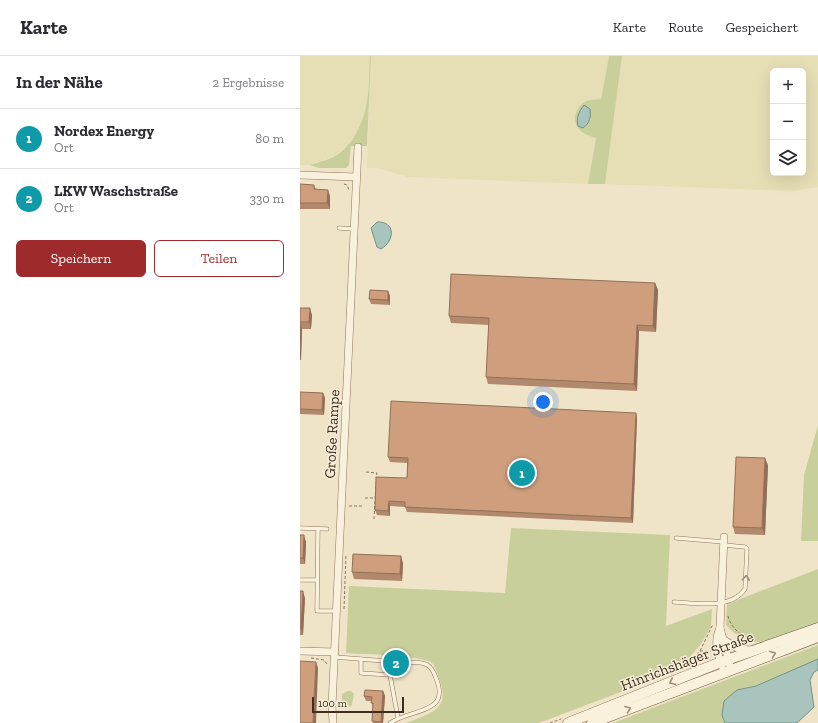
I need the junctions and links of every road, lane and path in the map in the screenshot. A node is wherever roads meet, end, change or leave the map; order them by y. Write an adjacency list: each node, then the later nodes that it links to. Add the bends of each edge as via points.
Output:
1 (358, 147): 3 (street, Große Rampe)
2 (300, 175): 3 (street)
3 (356, 177): 7 (street, Große Rampe)
4 (343, 184): 5 (path, via 346,184)
5 (349, 190)
6 (339, 228): 7 (lane)
7 (354, 229): 23 (street, Große Rampe)
8 (366, 472): 10 (path, via 377,473)
9 (365, 498): 10 (path)
10 (376, 498): 13 (path)
11 (348, 506): 12 (path)
12 (364, 506)
13 (374, 519)
14 (300, 528): 15 (lane)
15 (318, 529): 16 (lane); 20 (lane)
16 (328, 529)
17 (676, 538): 18 (lane)
18 (724, 542): 22 (street); 22 (lane, one-way to 18, via 742,594 745,589 747,557 747,549 744,547)
19 (300, 580): 20 (lane)
20 (317, 580): 23 (lane, via 317,611)
21 (674, 602): 22 (lane)
22 (721, 603): 24 (street)
23 (336, 611): 34 (street, Große Rampe)
24 (721, 612): 25 (street); 29 (path, via 728,616 730,624 741,635)
25 (720, 626): 28 (street); 32 (path, via 712,626); 33 (street)
26 (818, 628): 30 (main road, Hinrichshäger Straße)
27 (818, 637): 41 (main road, Hinrichshäger Straße, one-way to 27)
28 (724, 640): 30 (street, via 739,649); 37 (street)
29 (760, 640)
30 (755, 650): 37 (main road, Hinrichshäger Straße)
31 (300, 651): 34 (street)
32 (700, 651): 33 (path); 42 (path)
33 (717, 652): 37 (street)
34 (335, 655): 36 (lane); 45 (street, Große Rampe)
35 (307, 658): 40 (path, via 322,659)
36 (362, 659): 38 (lane); 43 (lane, via 361,673 390,675)
37 (724, 660): 41 (street); 44 (main road, Hinrichshäger Straße, one-way to 44)
38 (385, 661)
39 (407, 662): 43 (lane, via 425,663 429,666 441,694 431,707)
40 (327, 664)
41 (728, 671): 48 (main road, Hinrichshäger Straße, one-way to 41)
42 (678, 672)
43 (398, 718): 46 (lane)
44 (566, 720): 47 (path)
45 (333, 723)
46 (390, 723)
47 (550, 723)
48 (592, 723)

